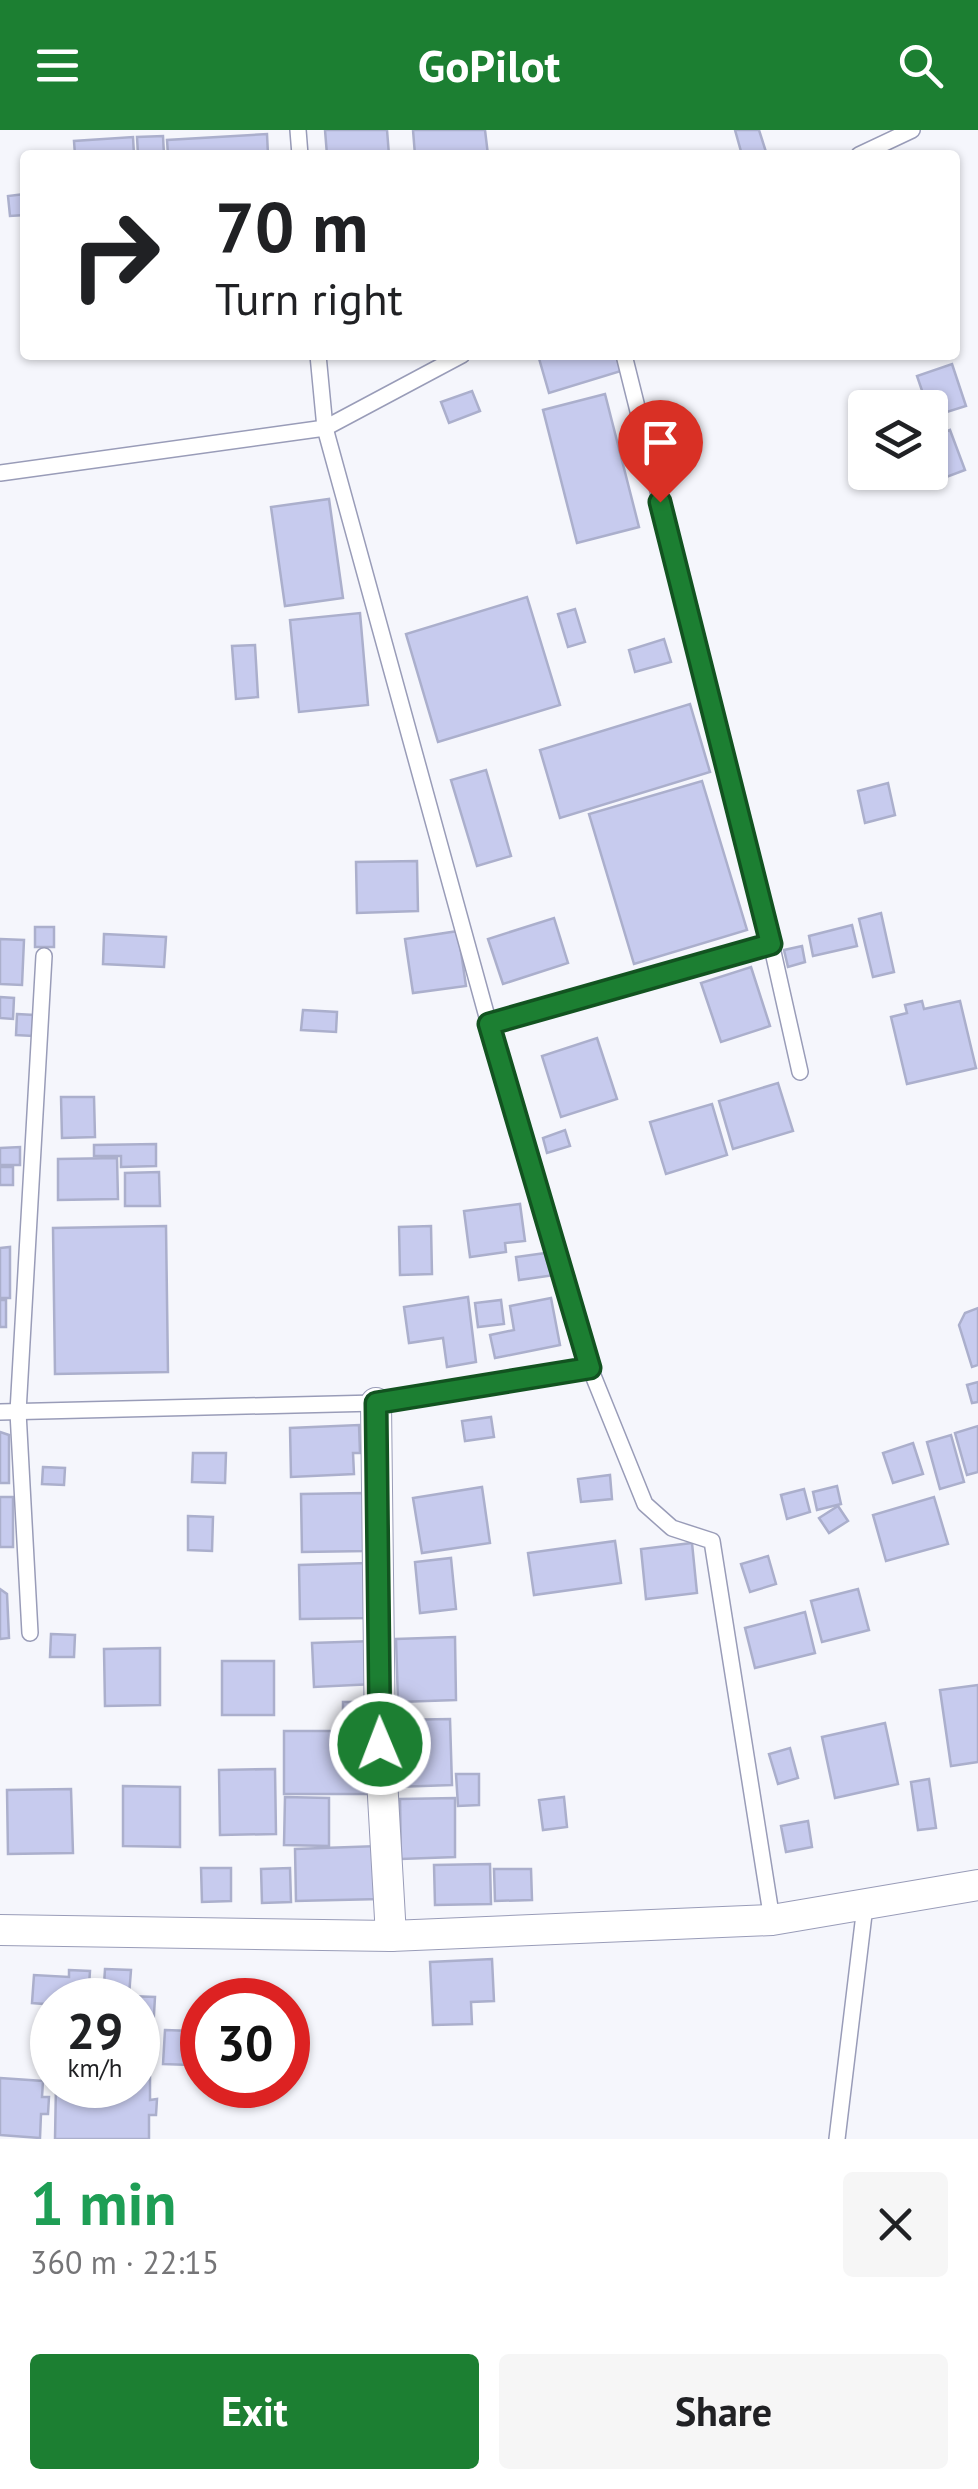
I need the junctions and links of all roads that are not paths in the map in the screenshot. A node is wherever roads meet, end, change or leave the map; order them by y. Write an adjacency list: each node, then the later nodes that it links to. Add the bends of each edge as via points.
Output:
1 (912, 130): 2 (lane)
2 (870, 150)
3 (318, 360): 6 (lane)
4 (453, 360): 6 (lane)
5 (625, 360): 8 (lane)
6 (325, 428): 7 (lane); 10 (lane)
7 (0, 473)
8 (771, 944): 10 (lane); 11 (lane)
9 (44, 956): 15 (lane)
10 (489, 1024): 12 (lane)
11 (800, 1072)
12 (590, 1368): 13 (lane); 19 (lane, via 645,1504 672,1528 712,1542)
13 (376, 1403): 15 (lane); 21 (street, via 380,1744)
14 (0, 1412): 15 (lane)
15 (18, 1412): 16 (lane)
16 (30, 1633)
17 (978, 1885): 18 (street)
18 (865, 1906): 19 (street); 22 (lane)
19 (772, 1920): 21 (street)
20 (0, 1930): 21 (street)
21 (391, 1936)
22 (836, 2139)

